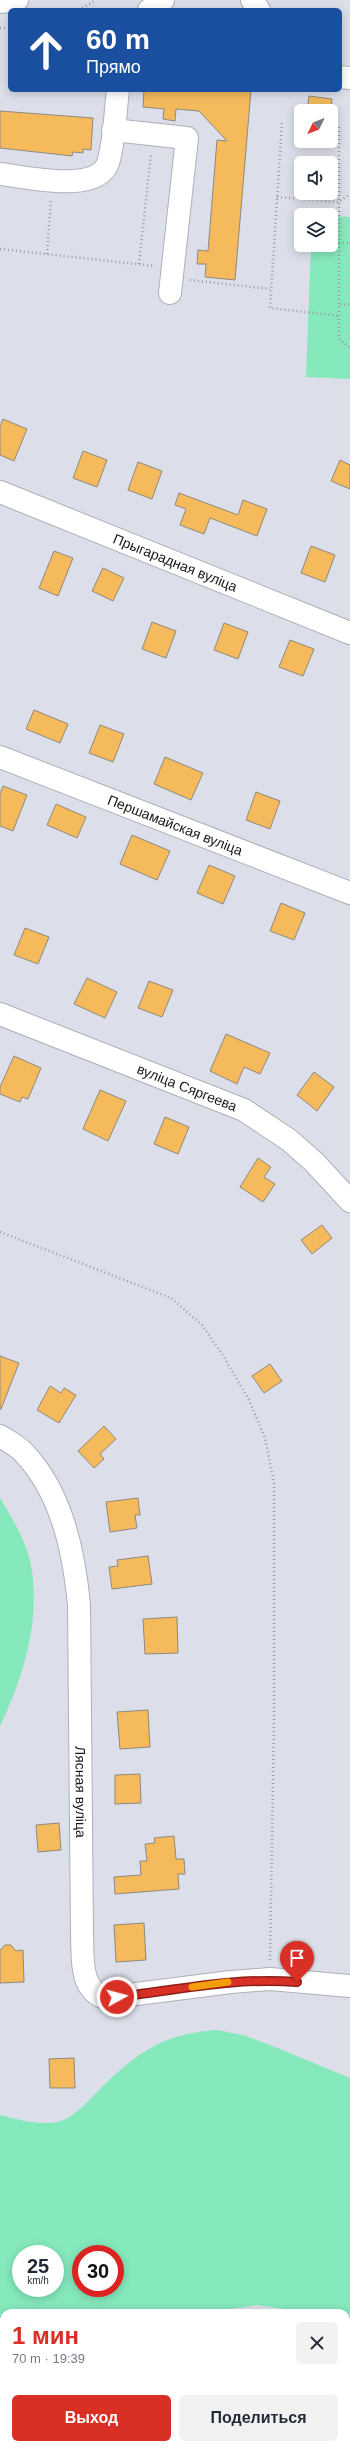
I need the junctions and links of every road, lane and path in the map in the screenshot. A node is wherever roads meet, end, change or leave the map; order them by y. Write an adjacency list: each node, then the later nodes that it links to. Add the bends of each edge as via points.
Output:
1 (17, 0): 4 (street)
2 (96, 0): 5 (path)
3 (163, 0): 6 (street)
4 (0, 2)
5 (82, 8)
6 (152, 8)
7 (118, 92): 10 (street)
8 (282, 123): 15 (path)
9 (339, 127): 16 (path)
10 (113, 130): 11 (street); 13 (street, via 108,164 99,176 84,181)
11 (153, 134): 21 (path); 22 (street, via 187,138)
12 (0, 174): 13 (street)
13 (53, 180): 20 (path)
14 (350, 194): 16 (path)
15 (277, 197): 16 (path); 23 (path)
16 (339, 202): 17 (path)
17 (339, 243): 18 (path); 25 (path)
18 (350, 243)
19 (0, 249): 20 (path)
20 (47, 254): 21 (path)
21 (140, 264): 22 (path)
22 (172, 280): 23 (path)
23 (270, 289): 26 (path, via 270,308)
24 (350, 304): 25 (path)
25 (340, 305): 26 (path)
26 (340, 316): 27 (path, via 339,340)
27 (350, 348)
28 (0, 492): 29 (street, Прыгарадная вуліца)
29 (350, 633)
30 (0, 757): 31 (street, Першамайская вуліца)
31 (350, 893)
32 (0, 1014): 33 (street, вуліца Сяргеева, via 244,1110 289,1140 314,1162)
33 (350, 1201)
34 (0, 1232): 36 (path, via 171,1298 202,1325 222,1354 249,1400 266,1438 274,1483)
35 (0, 1436): 36 (street, Лясная вуліца, via 24,1452 40,1472 63,1520 76,1576 82,1934 84,1974 89,1986 95,1994 105,1998)
36 (270, 1979): 37 (street, Лясная вуліца)
37 (350, 1986)

